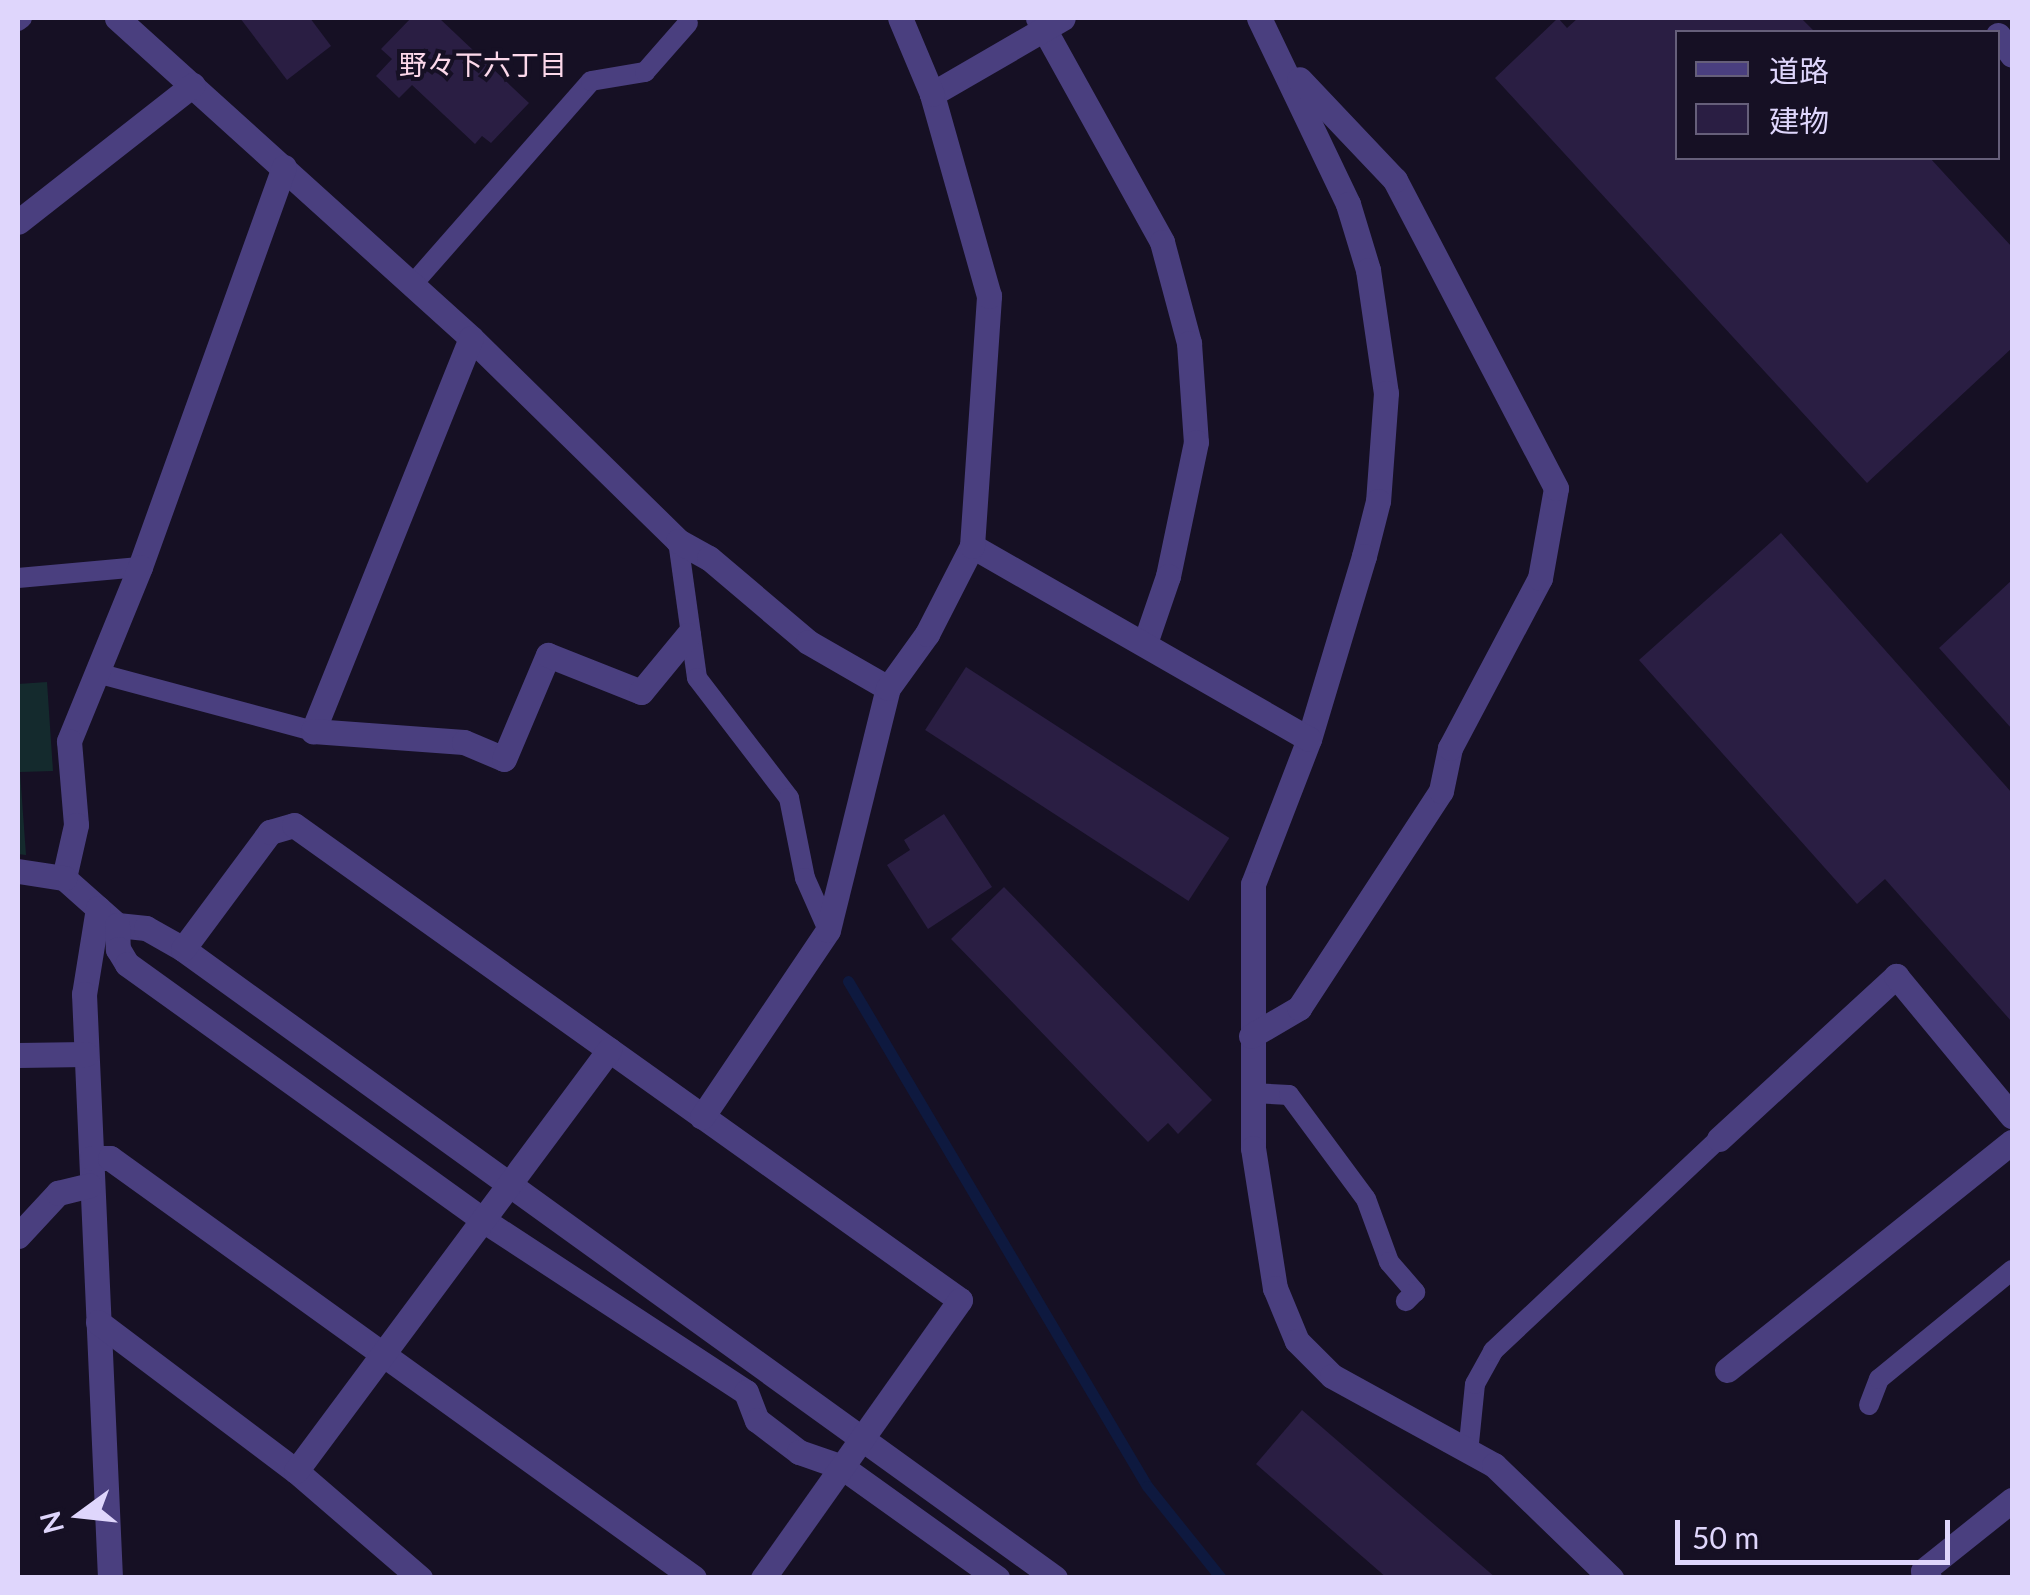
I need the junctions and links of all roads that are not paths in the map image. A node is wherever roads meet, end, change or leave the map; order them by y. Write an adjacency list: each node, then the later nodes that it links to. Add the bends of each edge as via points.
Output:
1 (900, 18): 8 (street)
2 (1260, 18): 6 (street)
3 (125, 20): 7 (street)
4 (1048, 21): 8 (street); 18 (street, via 1162,242 1189,343 1196,442 1168,576)
5 (688, 23): 11 (lane, via 646,72 591,81)
6 (1284, 64): 22 (street, via 1348,204 1368,270 1386,394 1378,501); 28 (street, via 1395,180 1556,488 1540,578 1450,748 1441,791 1299,1008)
7 (193, 86): 9 (street); 10 (street)
8 (932, 94): 14 (street, via 989,296)
9 (284, 167): 11 (street); 15 (street)
10 (18, 222)
11 (412, 284): 12 (street)
12 (471, 338): 13 (street); 21 (street)
13 (678, 541): 17 (lane); 20 (street, via 709,558 808,642)
14 (972, 546): 18 (street); 20 (street, via 927,634)
15 (140, 568): 16 (lane); 19 (street)
16 (18, 578)
17 (688, 635): 21 (street, via 641,692 548,656 504,759 464,742); 26 (lane, via 697,678 789,798 805,878)
18 (1145, 643): 22 (street)
19 (96, 673): 21 (lane); 24 (street, via 69,740 76,825)
20 (888, 688): 26 (street)
21 (313, 731)
22 (1308, 739): 28 (street, via 1253,884)
23 (18, 871): 24 (street)
24 (64, 878): 25 (street)
25 (108, 916): 27 (street); 30 (street, via 85,960); 40 (street, via 127,964)
26 (828, 930): 34 (street)
27 (183, 949): 29 (street, via 270,832 294,826); 39 (street)
28 (1251, 1036): 32 (street)
29 (609, 1050): 34 (street); 39 (street)
30 (86, 1054): 31 (street); 37 (street)
31 (18, 1055)
32 (1252, 1093): 43 (lane, via 1289,1095 1366,1199 1389,1262 1415,1292); 49 (street, via 1253,1148 1275,1288 1297,1341 1332,1376)
33 (2012, 1116): 35 (street, via 1896,976)
34 (702, 1117): 48 (street, via 960,1300)
35 (1719, 1139): 49 (lane, via 1493,1351 1475,1384)
36 (2012, 1142): 46 (street)
37 (92, 1158): 38 (street); 45 (street, via 110,1158)
38 (89, 1185): 41 (street, via 58,1192); 44 (street)
39 (509, 1188): 40 (street); 48 (street, via 826,1408)
40 (483, 1220): 45 (street); 50 (street, via 746,1392 758,1420 799,1452)
41 (18, 1236)
42 (2012, 1270): 47 (lane, via 1879,1379)
43 (1406, 1301)
44 (98, 1322): 51 (street); 54 (street)
45 (385, 1352): 51 (street); 56 (street)
46 (1727, 1370)
47 (1869, 1406)
48 (862, 1442): 50 (street); 59 (street)
49 (1468, 1453): 60 (street, via 1494,1465)
50 (842, 1468): 57 (street); 58 (street)
51 (296, 1471): 55 (street)
52 (2012, 1500): 53 (street)
53 (1921, 1575)
54 (110, 1578)
55 (420, 1578)
56 (694, 1578)
57 (763, 1578)
58 (997, 1578)
59 (1055, 1578)
60 (1610, 1578)

